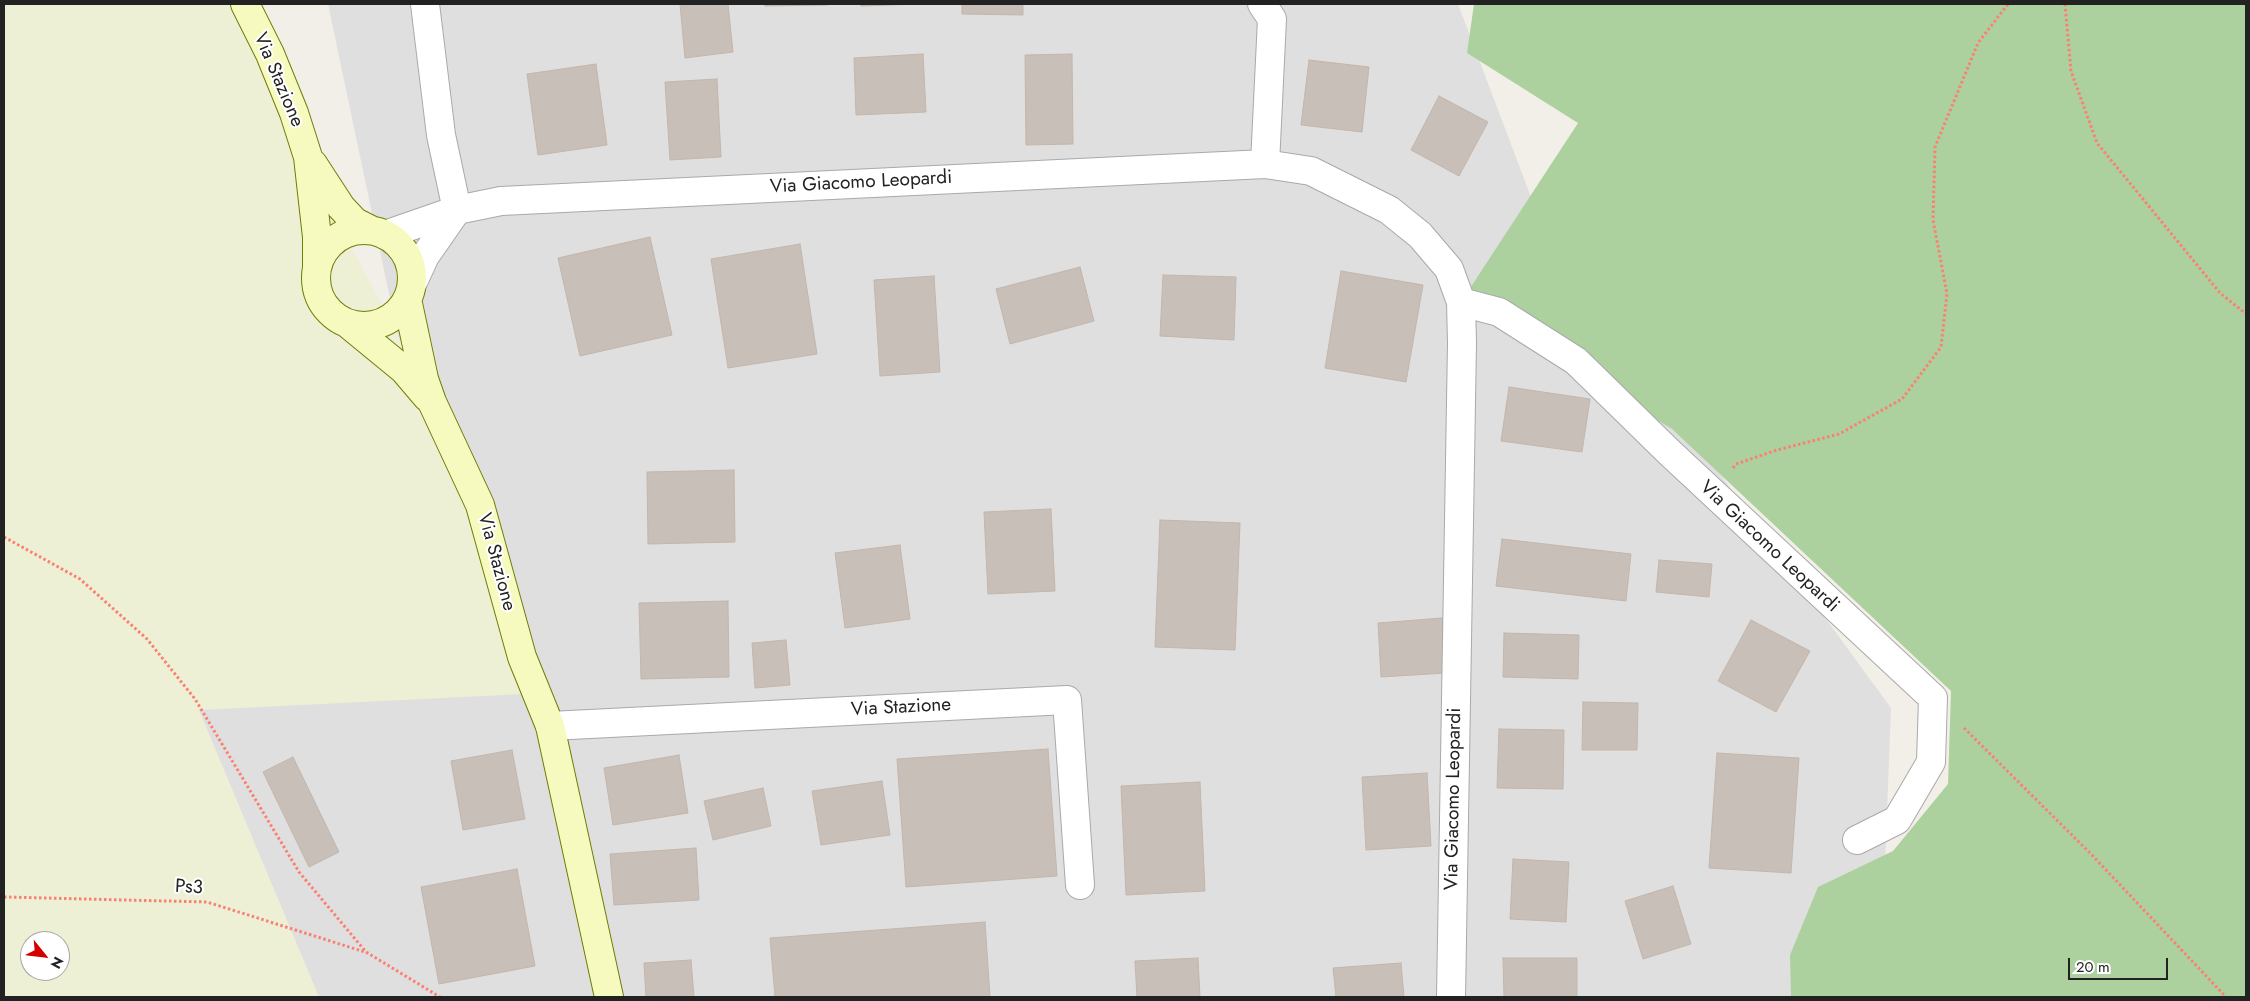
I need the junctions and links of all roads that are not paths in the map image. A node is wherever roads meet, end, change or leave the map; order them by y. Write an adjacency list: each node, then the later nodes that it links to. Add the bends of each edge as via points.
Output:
1 (245, 4): 4 (main road, Via Stazione, via 291,104)
2 (425, 4): 6 (street, via 441,134)
3 (1262, 4): 5 (street, via 1272,19)
4 (308, 156): 7 (main road, Via Stazione, via 341,207 355,222); 8 (main road, Via Stazione, via 318,237)
5 (1265, 164): 6 (street, Via Giacomo Leopardi, via 502,201); 10 (street, Via Giacomo Leopardi, via 1311,171 1390,210 1420,235 1449,269)
6 (457, 210): 7 (street, Via Giacomo Leopardi); 9 (street, via 425,256)
7 (378, 232): 8 (main road, via 354,231 336,239 324,252); 9 (main road, via 394,240 406,254 412,275)
8 (316, 279): 11 (main road, via 323,302 335,316)
9 (410, 292): 11 (main road, via 402,308 390,319 368,326); 12 (main road, Via Stazione, via 424,379)
10 (1461, 302): 14 (street, Via Giacomo Leopardi, via 1499,312 1576,361 1933,698 1931,762 1897,820); 17 (street, Via Giacomo Leopardi)
11 (348, 324): 12 (main road, Via Stazione, via 404,370)
12 (432, 402): 13 (main road, Via Stazione, via 480,505 522,657)
13 (550, 726): 15 (street, Via Stazione, via 1067,700); 16 (main road, Via Stazione)
14 (1857, 840)
15 (1080, 885)
16 (609, 997)
17 (1451, 997)

